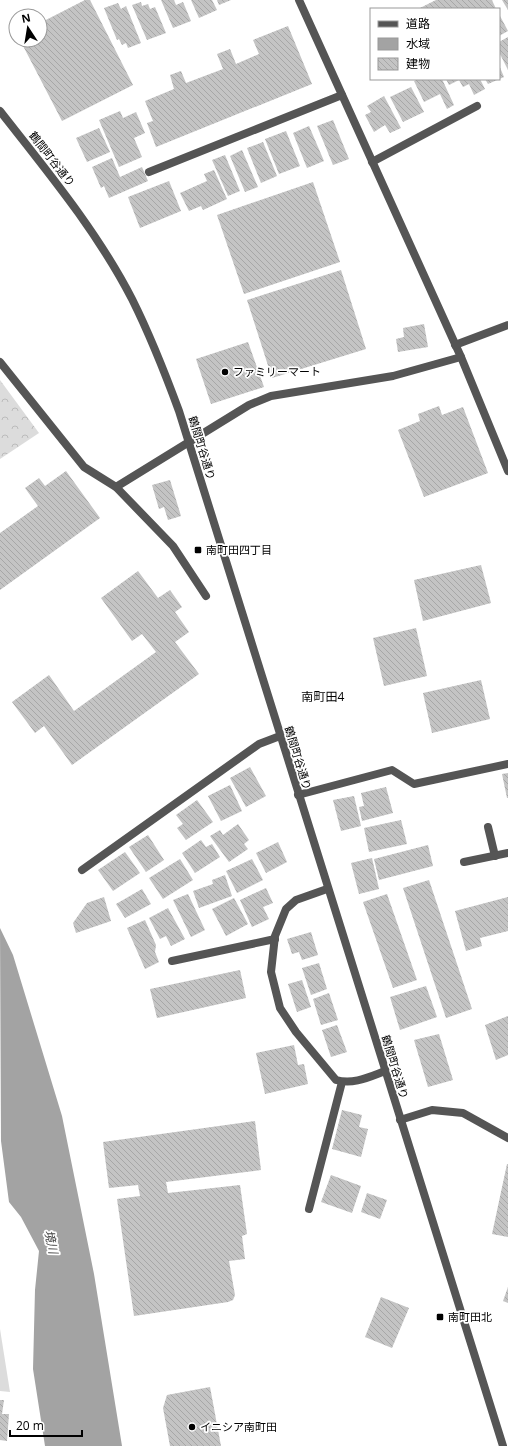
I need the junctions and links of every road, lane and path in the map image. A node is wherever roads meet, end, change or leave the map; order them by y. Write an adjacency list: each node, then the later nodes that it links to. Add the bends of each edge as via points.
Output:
1 (299, 0): 2 (street)
2 (342, 95): 5 (street); 6 (street)
3 (477, 106): 5 (street)
4 (0, 111): 11 (street, 鶴間町谷通り, via 76,209 132,299 159,358)
5 (372, 162): 8 (street)
6 (149, 172)
7 (508, 325): 8 (street)
8 (455, 345): 9 (street)
9 (461, 357): 11 (street, via 393,376 271,396 249,405); 12 (street)
10 (0, 362): 13 (street, via 84,467)
11 (189, 442): 13 (street); 15 (street, 鶴間町谷通り)
12 (508, 471)
13 (116, 486): 14 (street, via 173,546)
14 (206, 596)
15 (280, 736): 17 (street, 鶴間町谷通り); 22 (street, via 259,744)
16 (508, 764): 17 (street, via 414,784 392,770)
17 (298, 795): 23 (street, 鶴間町谷通り)
18 (488, 827): 20 (street)
19 (508, 853): 20 (street)
20 (495, 856): 21 (street)
21 (464, 862)
22 (82, 870)
23 (327, 888): 24 (street, via 296,900 286,909); 26 (street, 鶴間町谷通り)
24 (275, 939): 25 (street); 27 (street, via 271,972 280,1008 296,1032 336,1080)
25 (172, 961)
26 (385, 1071): 27 (street, via 355,1081); 28 (street, 鶴間町谷通り)
27 (342, 1082): 30 (street)
28 (400, 1120): 29 (street, via 432,1110 462,1113); 31 (street, 鶴間町谷通り)
29 (508, 1138)
30 (309, 1209)
31 (503, 1446)

